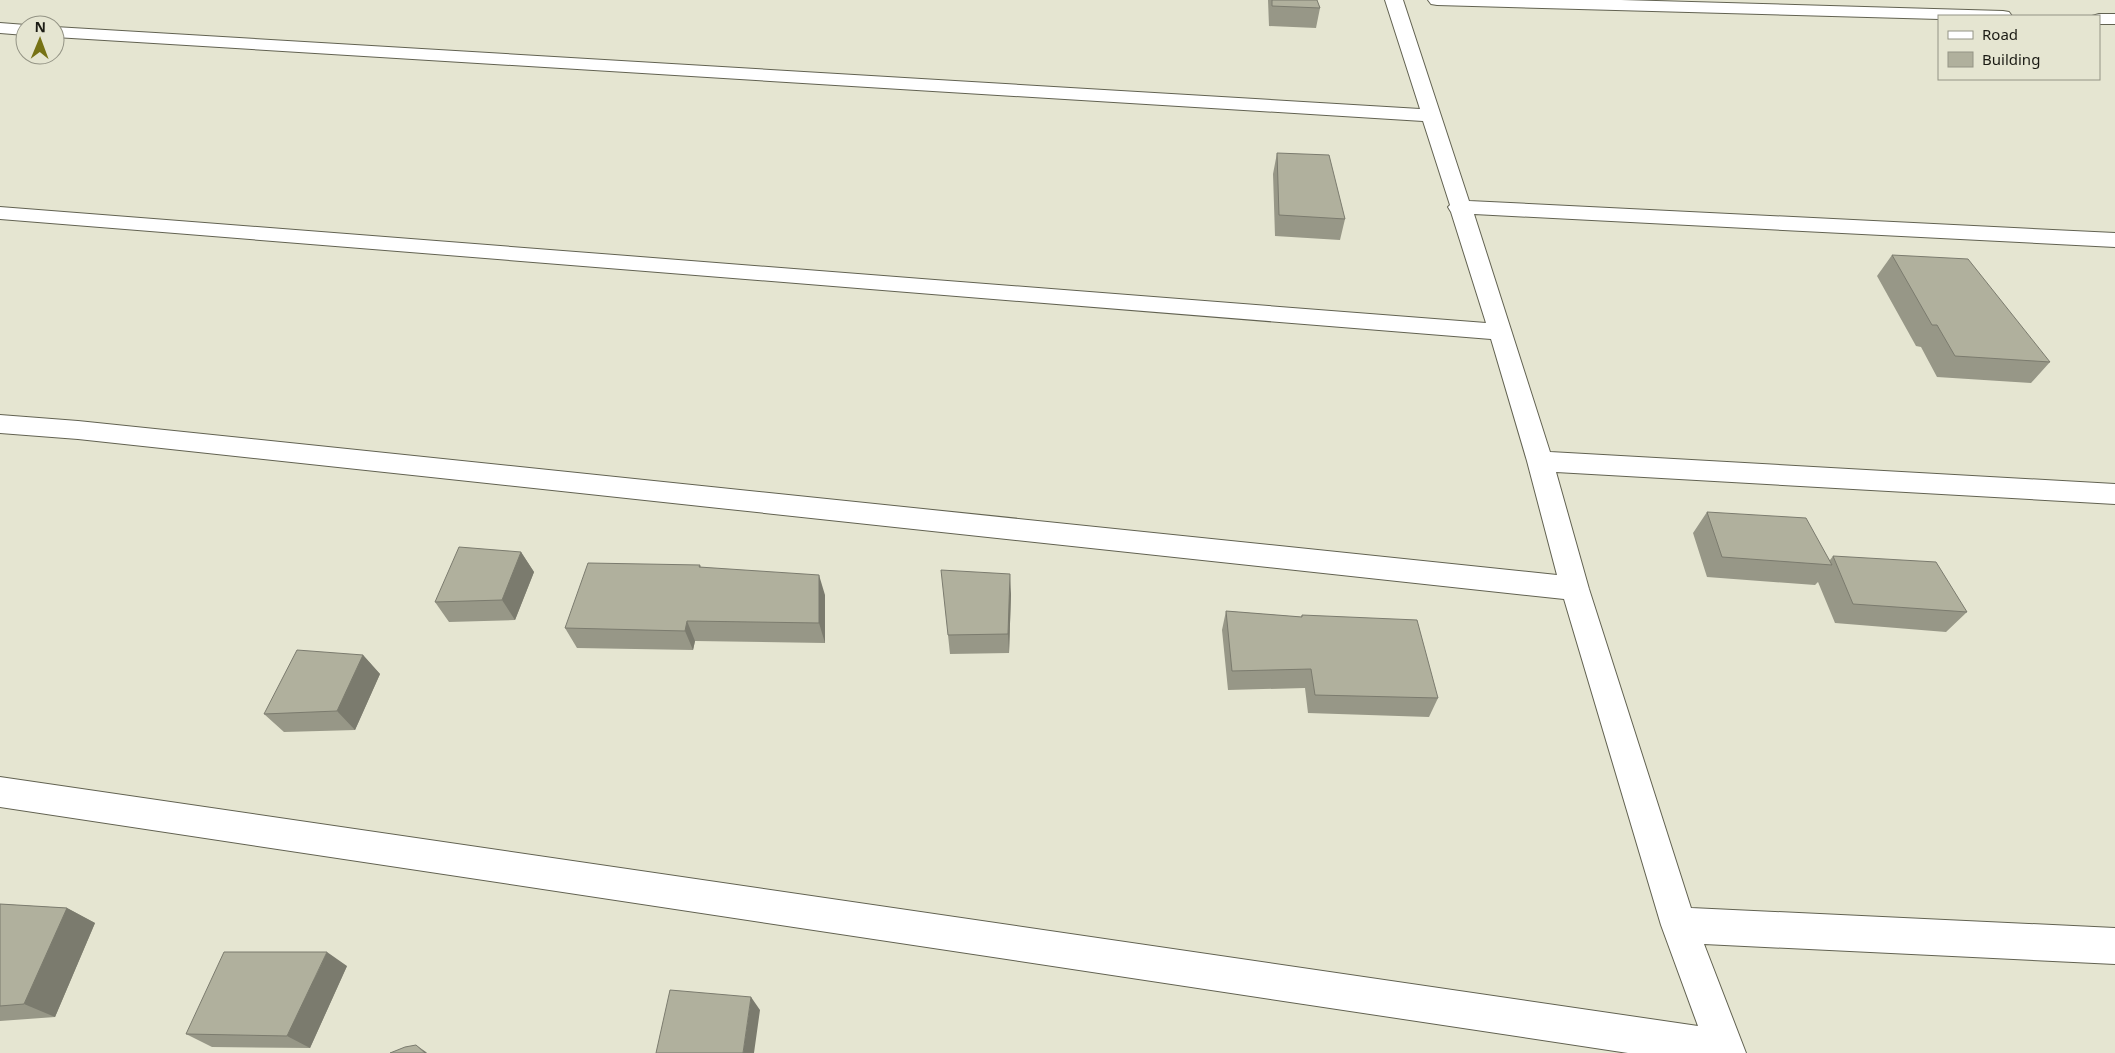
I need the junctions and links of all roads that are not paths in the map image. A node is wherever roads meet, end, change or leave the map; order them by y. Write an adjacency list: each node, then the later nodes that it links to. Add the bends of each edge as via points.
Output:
1 (1394, 0): 9 (street)
2 (1436, 0): 3 (street)
3 (1968, 15)
4 (2100, 19): 5 (street)
5 (2115, 20)
6 (0, 28): 7 (street)
7 (15, 29)
8 (65, 33): 9 (street)
9 (1431, 116): 10 (street)
10 (1459, 207): 12 (street); 13 (street)
11 (0, 213): 13 (street)
12 (2115, 240)
13 (1501, 332): 15 (street)
14 (0, 424): 17 (street)
15 (1540, 461): 16 (street); 17 (street)
16 (2115, 494)
17 (1575, 589): 19 (street)
18 (0, 792): 21 (street)
19 (1679, 924): 20 (street); 21 (street)
20 (2115, 946)
21 (1727, 1051)

